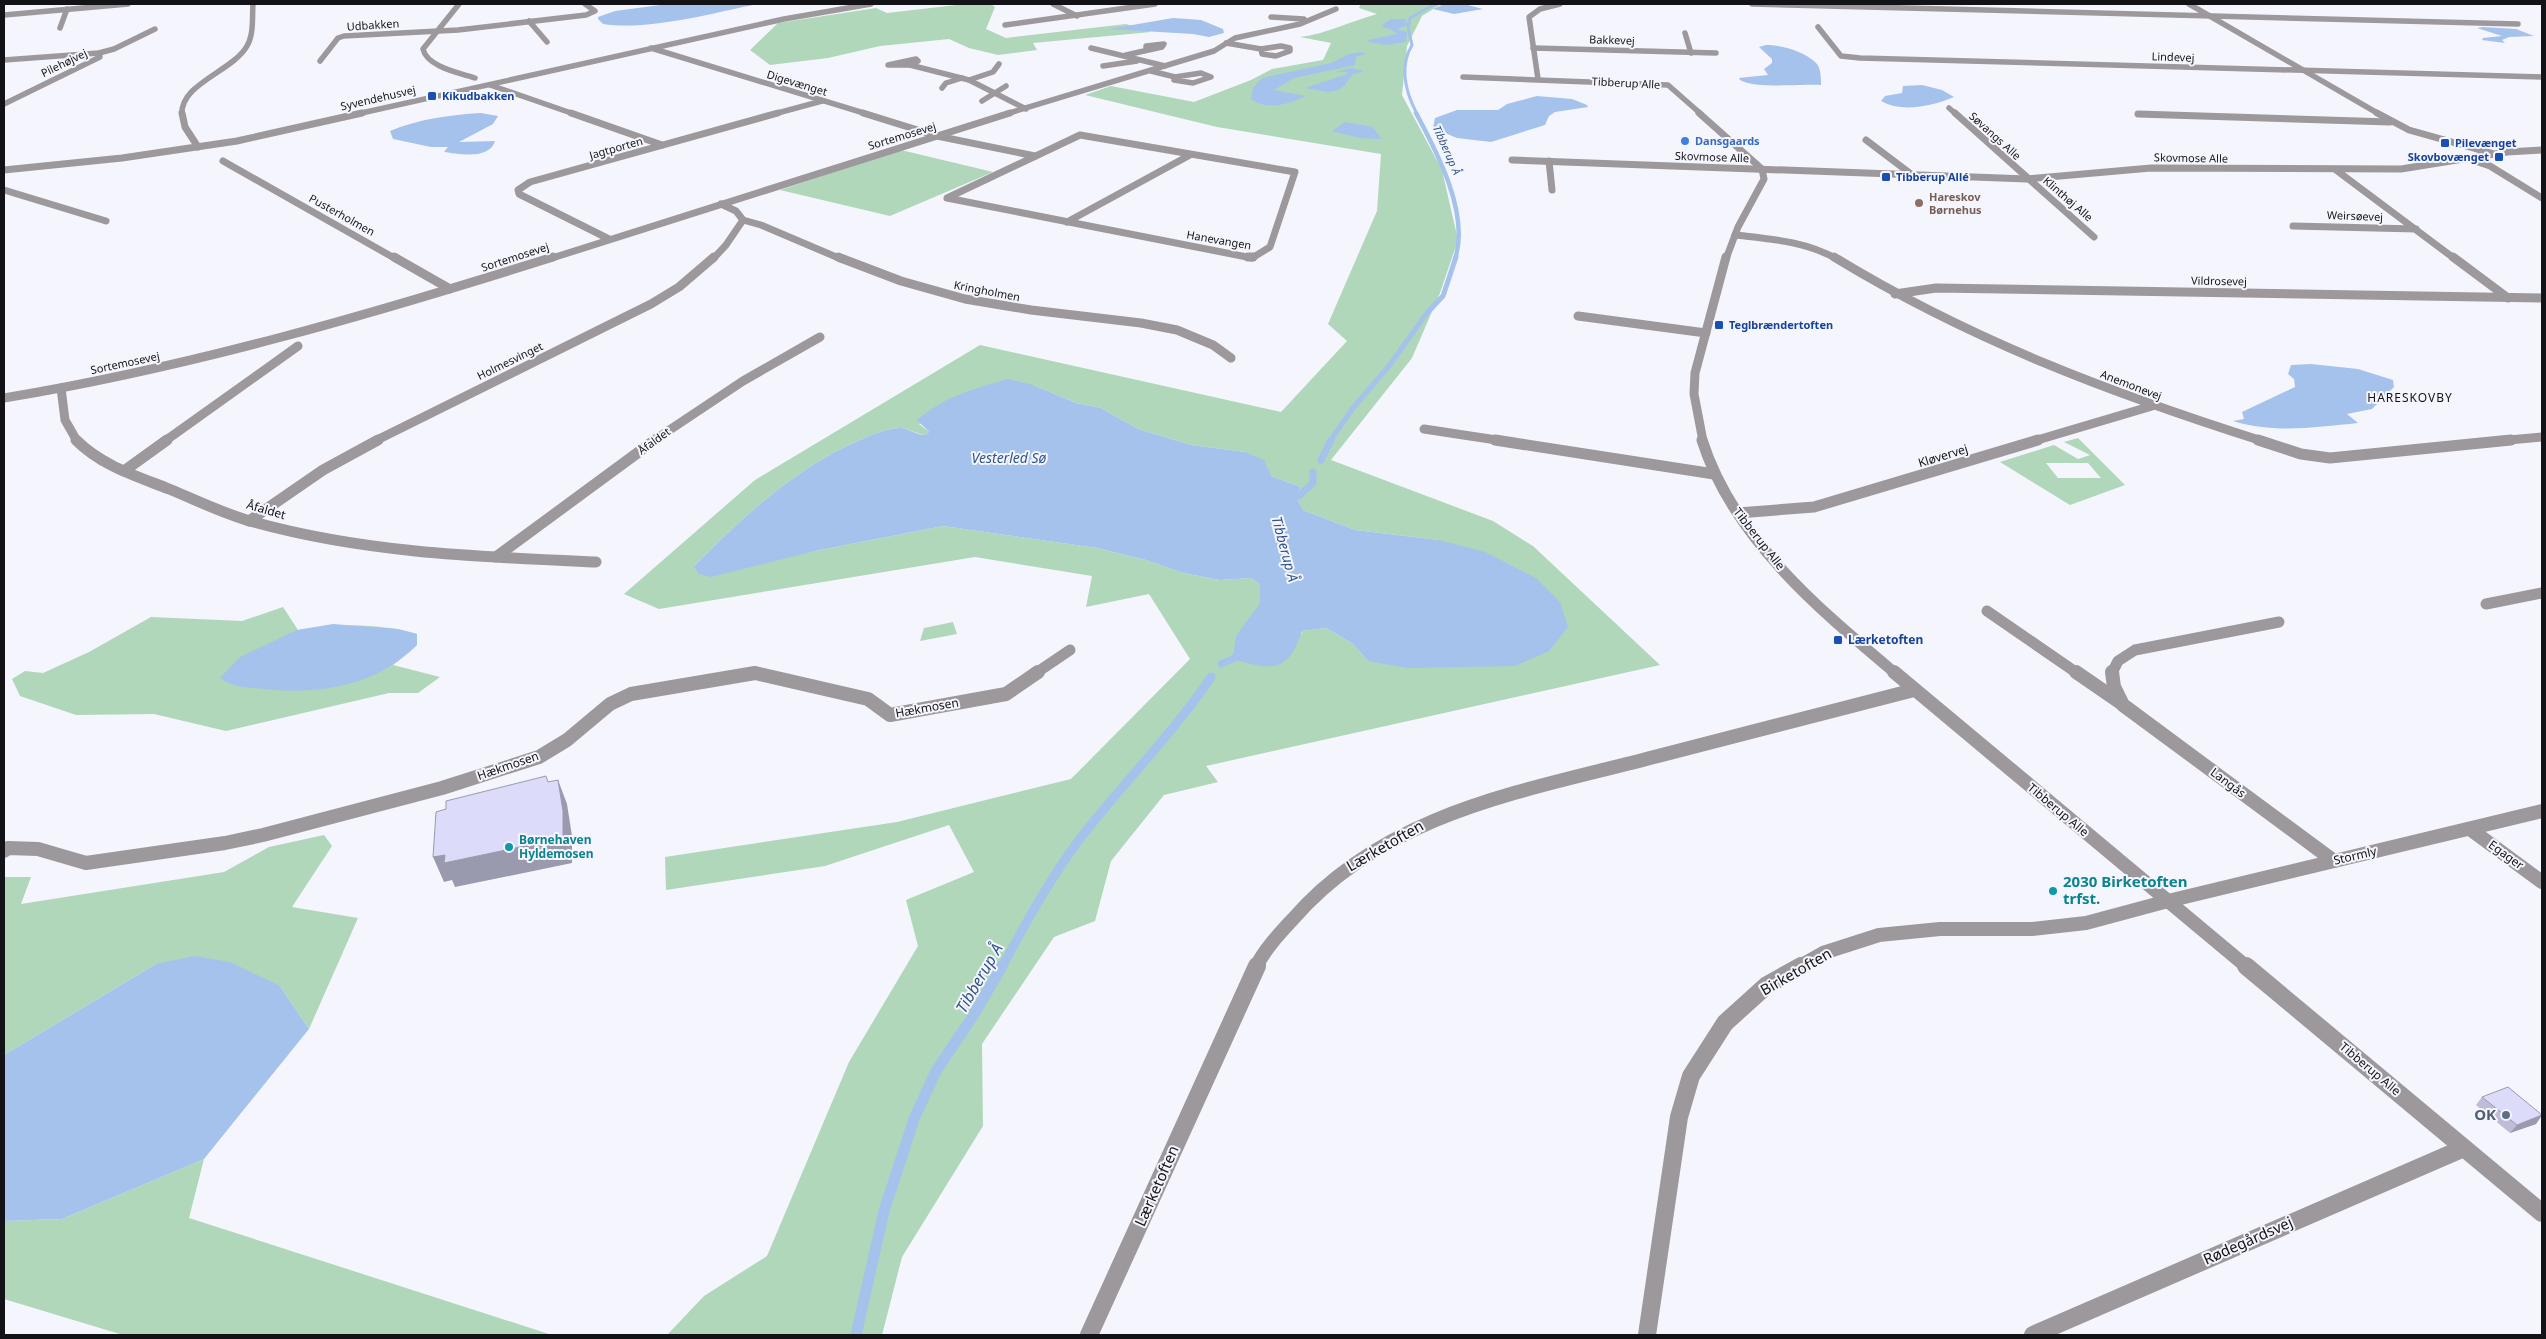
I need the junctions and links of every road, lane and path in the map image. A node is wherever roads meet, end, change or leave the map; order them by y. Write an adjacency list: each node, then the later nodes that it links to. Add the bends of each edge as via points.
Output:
1 (128, 4): 11 (street)
2 (253, 4): 68 (street, via 250,39 245,49 196,87 183,107 185,131)
3 (458, 4): 25 (street)
4 (585, 4): 19 (street, Udbakken, via 595,11 586,15)
5 (872, 4): 29 (street, Syvendehusvej)
6 (1053, 4): 15 (street)
7 (1156, 4): 15 (street)
8 (1560, 4): 31 (street, via 1540,9 1530,16)
9 (1752, 4): 16 (street)
10 (2189, 4): 16 (street)
11 (89, 6): 13 (street)
12 (1336, 9): 18 (street, Sortemosevej)
13 (67, 10): 14 (street); 23 (street)
14 (4, 16)
15 (1076, 16): 21 (street)
16 (2208, 16): 20 (street); 45 (street)
17 (1271, 17): 18 (street)
18 (1309, 20): 28 (street, Sortemosevej, via 1250,33)
19 (529, 21): 25 (street, Udbakken); 27 (street)
20 (2518, 24)
21 (1005, 25)
22 (1818, 27): 45 (street, Lindevej, via 1841,56)
23 (60, 28)
24 (155, 29): 35 (street, Pilehøjvej)
25 (437, 31): 39 (street, Udbakken, via 344,36 338,38); 50 (street, via 423,49 426,58)
26 (1685, 33): 34 (street)
27 (547, 42)
28 (1226, 43): 33 (street); 44 (street, Sortemosevej, via 1214,51)
29 (651, 48): 54 (street, Syvendehusvej); 58 (street, Digevænget)
30 (1091, 48): 37 (street, Sortemosevej)
31 (1533, 48): 34 (street, Bakkevej); 52 (street)
32 (1146, 49): 37 (street, Sortemosevej)
33 (1261, 49)
34 (1691, 52): 36 (street, Bakkevej)
35 (99, 53): 38 (street); 60 (street, Pilehøjvej, via 100,56)
36 (1716, 53)
37 (1126, 55): 40 (street, Sortemosevej)
38 (4, 60)
39 (320, 60)
40 (1137, 61): 43 (street, Sortemosevej); 44 (street, Sortemosevej)
41 (999, 64): 53 (street, via 993,72)
42 (910, 65): 51 (street)
43 (1103, 66)
44 (1165, 66): 46 (street, Sortemosevej)
45 (2301, 70): 49 (street, Lindevej); 64 (street)
46 (1151, 71): 47 (street, Sortemosevej); 61 (street, Sortemosevej)
47 (1175, 76): 47 (street, Sortemosevej, via 1201,73 1211,77 1187,83 1177,82)
48 (1463, 77): 52 (street, Tibberup Alle)
49 (2542, 77)
50 (475, 78)
51 (962, 78): 53 (street); 56 (street, via 946,83)
52 (1538, 79): 77 (street, Tibberup Alle, via 1668,85)
53 (969, 80): 57 (street)
54 (490, 85): 67 (street); 68 (street, Syvendehusvej, via 272,134)
55 (1006, 86): 57 (street)
56 (942, 88)
57 (994, 94): 59 (street); 61 (street)
58 (822, 101): 65 (street, Digevænget); 67 (street, Jagtporten)
59 (982, 101)
60 (4, 104)
61 (1026, 108): 65 (street, Sortemosevej)
62 (1949, 108): 81 (street, Søvangs Alle)
63 (2138, 114): 64 (street)
64 (2392, 122): 70 (street)
65 (937, 136): 72 (street); 85 (street, Sortemosevej)
66 (1866, 140): 80 (street)
67 (662, 145): 93 (street, Jagtporten, via 530,182 518,190 519,194)
68 (198, 147): 78 (street, Syvendehusvej)
69 (2542, 150): 70 (street, Skovmose Alle)
70 (2493, 154): 74 (street, Skovmose Alle)
71 (1190, 155): 72 (street, Hanevangen, via 1080,135); 88 (street); 88 (street, Hanevangen, via 1295,172 1270,247 1252,258)
72 (1035, 156): 88 (street, Hanevangen, via 947,198)
73 (1512, 160): 76 (street, Skovmose Alle)
74 (2469, 160): 79 (street, Skovmose Alle, via 2401,169); 84 (street, Skovmose Alle, via 2490,166)
75 (223, 161): 94 (street, Pusterholmen)
76 (1550, 161): 77 (street, Skovmose Alle); 83 (street)
77 (1762, 169): 80 (street, Skovmose Alle); 91 (street, Tibberup Alle, via 1764,179)
78 (4, 170)
79 (2336, 170): 81 (street, Skovmose Alle, via 2151,168); 90 (street, Weirsøevej)
80 (1912, 174): 81 (street, Skovmose Alle)
81 (2027, 179): 92 (street, Klinthøj Alle)
82 (4, 190): 87 (street)
83 (1552, 190)
84 (2542, 198)
85 (721, 204): 86 (street, via 736,212); 93 (street, Sortemosevej)
86 (742, 220): 102 (street, Kringholmen, via 904,283 1037,312 1152,324 1186,331 1210,342); 111 (street, Holmesvinget, via 733,238 718,255 665,295 366,446 323,470)
87 (106, 221)
88 (1067, 222)
89 (2293, 226): 90 (street, Weirsøevej)
90 (2416, 229): 96 (street, Weirsøevej)
91 (1735, 235): 95 (street, Anemonevej, via 1811,247); 99 (street, Tibberup Alle)
92 (2094, 237)
93 (609, 239): 94 (street, Sortemosevej)
94 (450, 289): 103 (street, Sortemosevej, via 275,340)
95 (1896, 294): 96 (street, Vildrosevej, via 1936,288); 105 (street, Anemonevej, via 2000,344)
96 (2508, 298): 97 (street, Vildrosevej)
97 (2542, 298)
98 (1578, 316): 99 (street)
99 (1706, 333): 109 (street, Tibberup Alle, via 1695,373 1694,392 1697,427)
100 (820, 337): 112 (street, Åfaldet, via 682,420)
101 (298, 346): 108 (street)
102 (1231, 358)
103 (60, 388): 104 (street, Sortemosevej); 108 (street, Åfaldet, via 63,417 74,437 93,456)
104 (4, 398)
105 (2152, 406): 107 (street, Anemonevej, via 2301,454 2330,458); 110 (street, Kløvervej, via 1814,507)
106 (1424, 428): 109 (street)
107 (2542, 437)
108 (124, 471): 111 (street, Åfaldet)
109 (1714, 474): 110 (street, Tibberup Alle)
110 (1738, 513): 119 (street, Tibberup Alle, via 1793,581 1833,621)
111 (249, 521): 112 (street, Åfaldet, via 308,535 412,552)
112 (496, 557): 113 (street, Åfaldet)
113 (596, 562)
114 (2542, 593): 115 (street)
115 (2486, 604)
116 (1988, 611): 120 (street, Langås)
117 (2279, 622): 120 (street, Langås, via 2135,650 2119,658 2112,671 2111,685)
118 (1070, 650): 123 (street, Hækmosen, via 1006,694 890,715 868,699 755,673 631,694 610,704 567,740 539,757 442,788 263,835 86,862 38,849 8,848)
119 (1914, 690): 126 (street, Tibberup Alle); 129 (street, Lærketoften, via 1439,816 1397,835 1336,875 1284,926 1258,963)
120 (2123, 705): 124 (street, Langås)
121 (2542, 811): 122 (street, Stormly)
122 (2470, 829): 124 (street, Stormly); 125 (street, Egager)
123 (4, 851)
124 (2334, 861): 126 (street, Stormly)
125 (2542, 882)
126 (2168, 901): 127 (street, Tibberup Alle); 130 (street, Birketoften, via 2086,923 2032,929 1940,929 1879,935 1823,953 1767,985 1725,1023 1691,1076 1679,1117)
127 (2464, 1148): 128 (street, Tibberup Alle); 131 (street, Rødegårdsvej)
128 (2542, 1213)
129 (1090, 1335)
130 (1647, 1335)
131 (2033, 1335)

